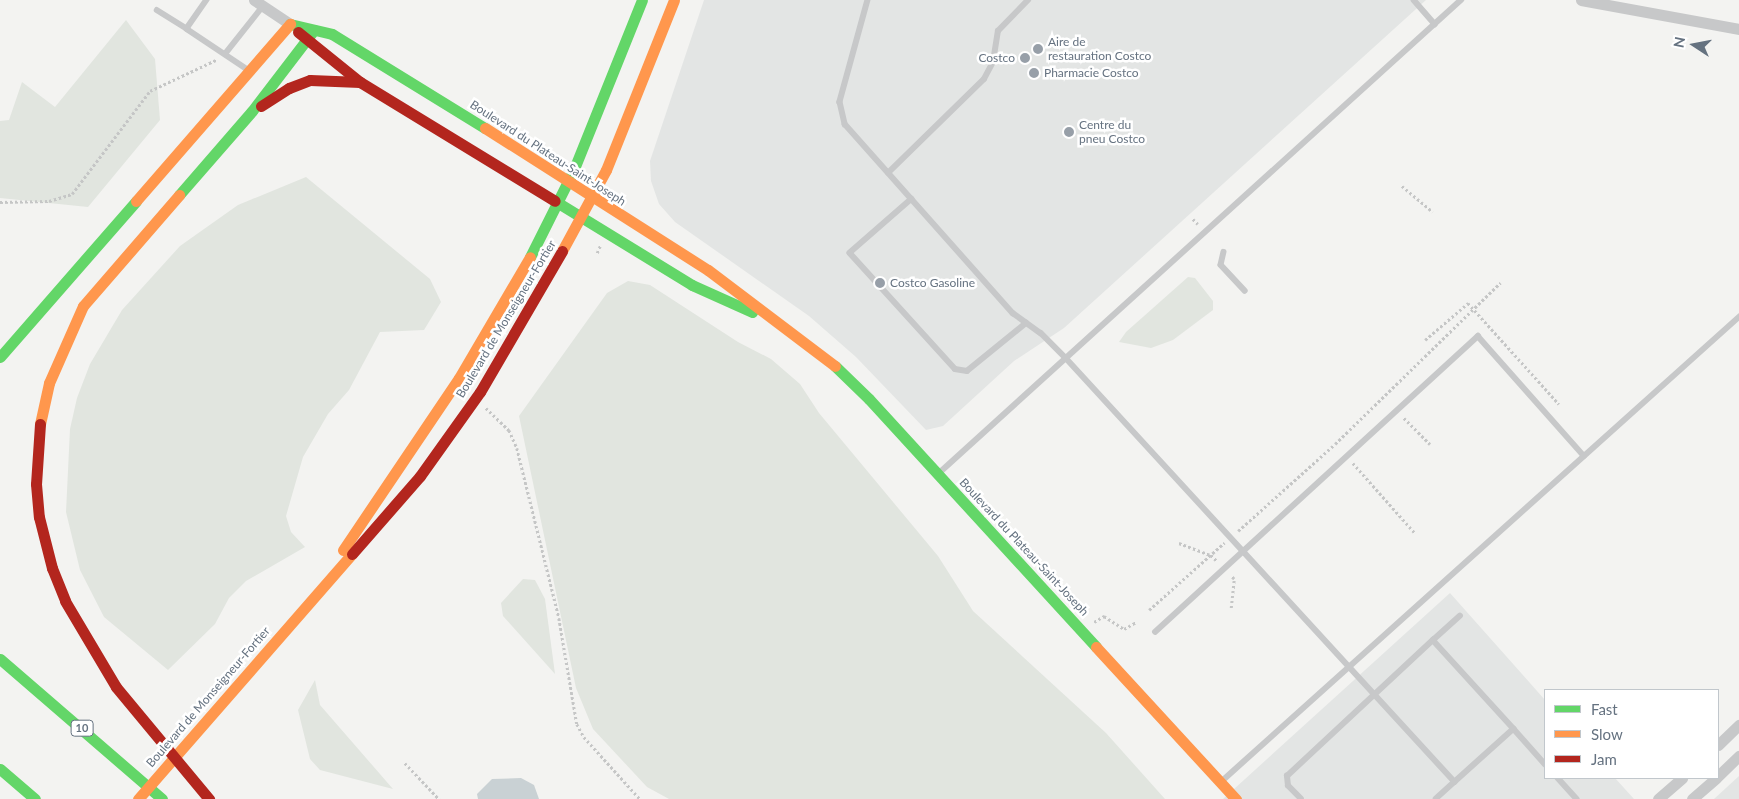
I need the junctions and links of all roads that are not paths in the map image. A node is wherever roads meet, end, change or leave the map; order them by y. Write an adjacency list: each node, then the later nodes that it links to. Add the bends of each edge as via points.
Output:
1 (207, 0): 13 (lane)
2 (642, 0): 22 (main road, Boulevard de Monseigneur-Fortier)
3 (674, 0): 23 (main road, Boulevard de Monseigneur-Fortier, via 637,98)
4 (868, 0): 21 (lane, via 840,108 845,124)
5 (1028, 0): 21 (lane, via 998,31 994,62 984,79)
6 (1414, 0): 12 (lane)
7 (1461, 0): 12 (lane)
8 (1581, 0): 14 (street)
9 (258, 3): 11 (street, Boulevard du Plateau-Saint-Joseph); 17 (lane)
10 (157, 10): 13 (lane)
11 (290, 24): 15 (main road, Boulevard du Plateau-Saint-Joseph); 16 (main road, Boulevard du Plateau-Saint-Joseph); 18 (main road)
12 (1435, 24): 33 (lane)
13 (187, 29): 17 (lane)
14 (1739, 29)
15 (314, 30): 16 (main road); 22 (main road, Boulevard du Plateau-Saint-Joseph, via 332,34)
16 (306, 40): 19 (main road, Boulevard du Plateau-Saint-Joseph); 20 (main road)
17 (225, 54): 18 (lane)
18 (251, 71): 32 (main road)
19 (360, 82): 20 (main road, via 310,80 289,88); 25 (main road, Boulevard du Plateau-Saint-Joseph)
20 (252, 111): 60 (main road, via 83,306 49,383 36,452 37,500 43,534 58,584 74,618 125,700)
21 (888, 173): 24 (lane)
22 (569, 181): 23 (main road, Boulevard du Plateau-Saint-Joseph); 25 (main road, Boulevard de Monseigneur-Fortier)
23 (592, 197): 26 (main road, Boulevard de Monseigneur-Fortier); 31 (main road, Boulevard du Plateau-Saint-Joseph, via 708,270)
24 (912, 199): 30 (lane, via 1013,313); 30 (lane, via 850,253 955,369 967,371)
25 (558, 204): 26 (main road, Boulevard du Plateau-Saint-Joseph); 37 (main road, Boulevard de Monseigneur-Fortier, via 459,378)
26 (581, 217): 31 (main road, Boulevard du Plateau-Saint-Joseph, via 692,285); 37 (main road, Boulevard de Monseigneur-Fortier, via 475,399 420,476)
27 (1224, 252): 28 (lane, via 1221,265)
28 (1245, 291)
29 (1739, 317): 34 (lane)
30 (1026, 323): 33 (lane)
31 (782, 325): 35 (main road, Boulevard du Plateau-Saint-Joseph, via 846,375)
32 (0, 358)
33 (1066, 358): 35 (lane); 36 (lane)
34 (1584, 456): 36 (lane, via 1478,336); 42 (lane)
35 (938, 474): 55 (main road, Boulevard du Plateau-Saint-Joseph)
36 (1241, 552): 39 (lane); 42 (lane)
37 (298, 612): 58 (main road, Boulevard de Monseigneur-Fortier)
38 (1460, 616): 40 (lane)
39 (1154, 632)
40 (1433, 640): 43 (lane); 45 (lane)
41 (0, 659): 59 (main road, 10)
42 (1349, 665): 43 (lane); 55 (lane)
43 (1376, 694): 56 (lane); 62 (lane, via 1287,776 1288,786)
44 (1739, 725): 46 (street)
45 (1514, 729): 48 (lane); 56 (lane)
46 (1719, 744)
47 (1739, 756): 50 (street)
48 (1544, 763)
49 (0, 770): 57 (main road)
50 (1719, 775)
51 (1559, 779): 64 (lane)
52 (1681, 779): 65 (street)
53 (1715, 779): 66 (street)
54 (0, 781): 57 (main road)
55 (1220, 782): 61 (main road, Boulevard du Plateau-Saint-Joseph)
56 (1455, 782): 63 (lane)
57 (33, 799)
58 (138, 799)
59 (162, 799)
60 (209, 799)
61 (1236, 799)
62 (1301, 799)
63 (1436, 799)
64 (1577, 799)
65 (1658, 799)
66 (1692, 799)

